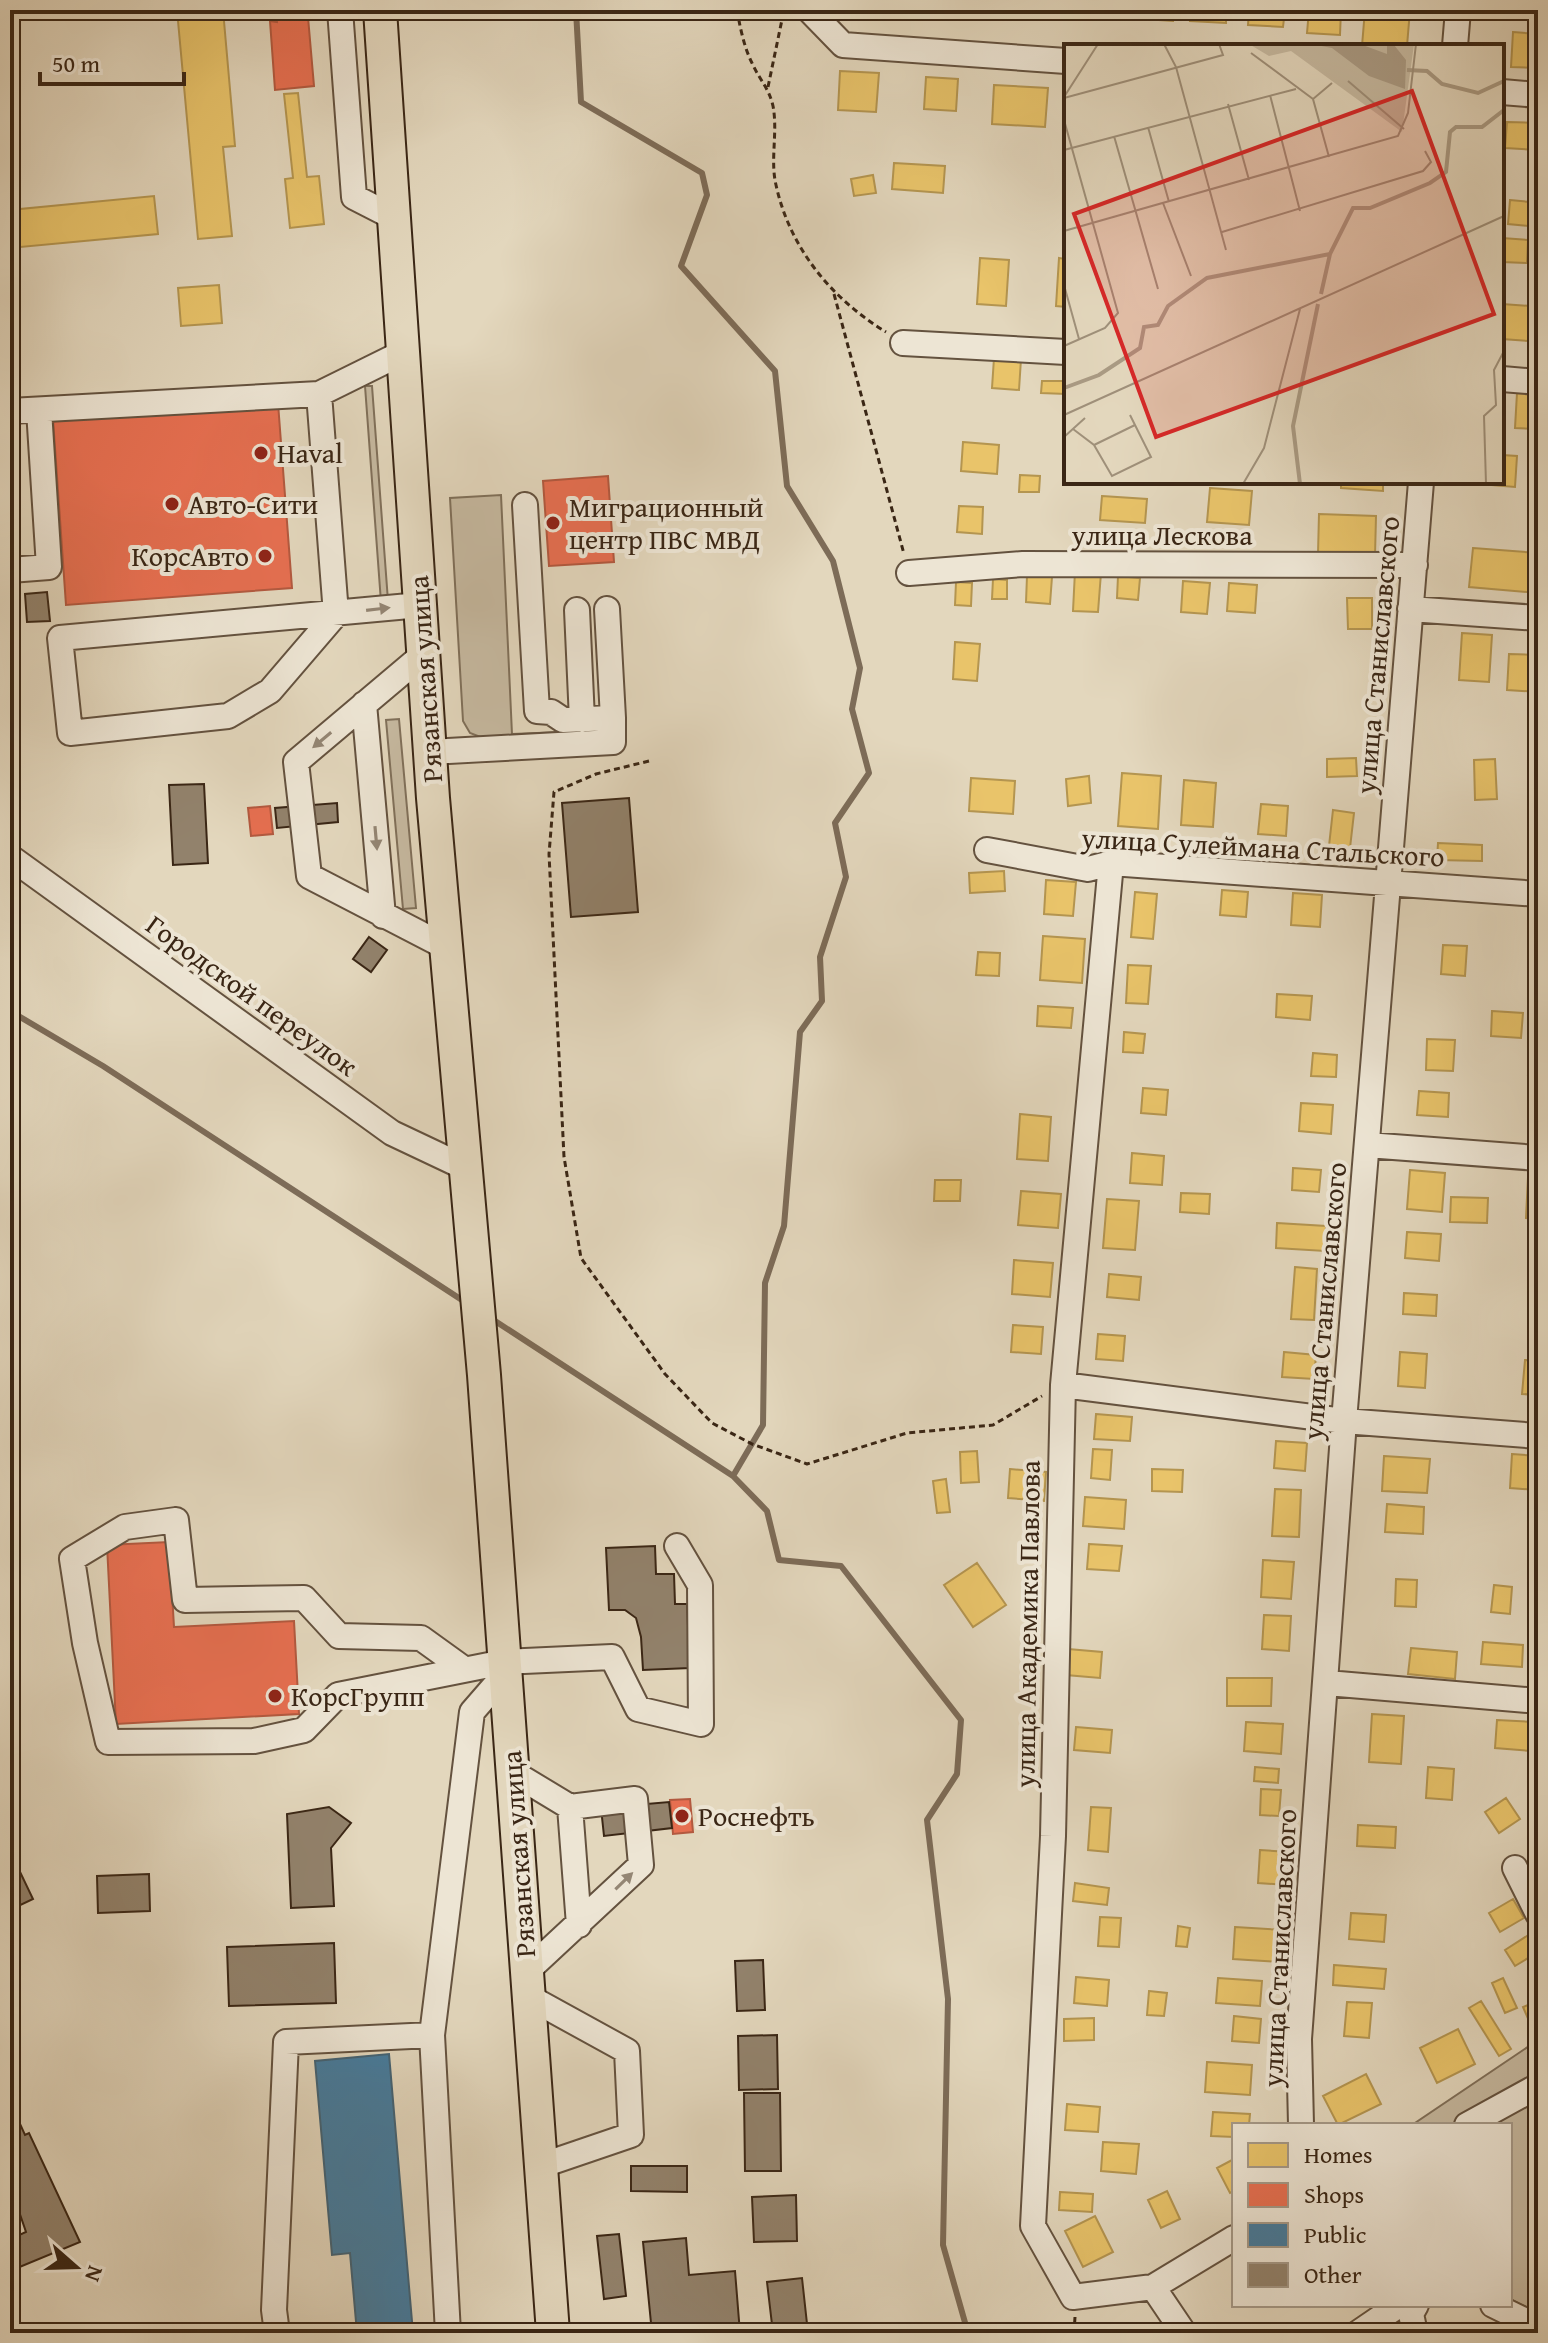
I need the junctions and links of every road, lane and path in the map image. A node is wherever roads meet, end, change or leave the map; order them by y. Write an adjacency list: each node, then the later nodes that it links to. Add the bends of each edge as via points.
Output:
1 (340, 10): 12 (street, via 354,197)
2 (380, 10): 12 (main road, Рязанская улица)
3 (737, 10): 9 (path, via 752,64)
4 (784, 10): 9 (path)
5 (809, 10): 8 (street, via 843,45)
6 (1458, 10): 7 (street)
7 (1455, 44)
8 (1064, 61)
9 (768, 87): 13 (path, via 774,109 776,184 807,260)
10 (1504, 92): 11 (street)
11 (1538, 95)
12 (395, 218): 15 (main road, Рязанская улица)
13 (834, 294): 14 (path); 26 (path)
14 (903, 343): 16 (street)
15 (404, 352): 19 (street); 27 (main road, Рязанская улица)
16 (1064, 352)
17 (1504, 379): 18 (street)
18 (1538, 382)
19 (319, 394): 20 (street); 31 (street)
20 (39, 410): 21 (street); 25 (street, via 49,567)
21 (10, 411)
22 (1421, 484): 24 (street, улица Станиславского)
23 (525, 505): 36 (street, via 537,711)
24 (1415, 565): 26 (street, улица Лескова, via 1023,564); 29 (street, улица Станиславского)
25 (10, 570)
26 (909, 573)
27 (420, 605): 31 (street, one-way to 27); 33 (main road, Рязанская улица)
28 (607, 609): 35 (street)
29 (1410, 609): 32 (street); 42 (street, улица Станиславского)
30 (577, 610): 36 (street)
31 (336, 614): 31 (street, via 270,691 228,716 70,733 60,638)
32 (1538, 618)
33 (424, 654): 34 (street); 37 (main road, Рязанская улица)
34 (364, 704): 44 (street, one-way to 44); 44 (street, one-way to 44, via 296,762 309,876)
35 (613, 718): 36 (street); 37 (street, via 614,739 609,743)
36 (582, 720)
37 (430, 752): 45 (main road, Рязанская улица)
38 (649, 761): 49 (path, via 596,774 554,792 549,854 564,1157 581,1258 665,1374 712,1423 807,1464 907,1433 993,1425)
39 (987, 850): 41 (street, улица Сулеймана Стальского, via 1088,869)
40 (10, 857): 48 (street, Городской переулок, via 392,1133)
41 (1111, 863): 42 (street, улица Сулеймана Стальского); 49 (street, улица Академика Павлова)
42 (1389, 883): 43 (street, улица Сулеймана Стальского); 46 (street, улица Станиславского)
43 (1538, 894)
44 (383, 916): 45 (street)
45 (446, 947): 48 (main road, Рязанская улица)
46 (1367, 1145): 47 (street); 50 (street, улица Станиславского)
47 (1538, 1158)
48 (466, 1168): 53 (main road, Рязанская улица)
49 (1063, 1385): 50 (street); 69 (street, улица Академика Павлова, via 1053,1836 1033,2226 1073,2297)
50 (1344, 1421): 51 (street); 55 (street, улица Станиславского)
51 (1538, 1436)
52 (677, 1546): 53 (street, via 700,1585 701,1724 638,1709 612,1657)
53 (505, 1668): 54 (street); 57 (main road, Рязанская улица); 63 (street, via 472,1712)
54 (464, 1669): 54 (street, via 421,1638 339,1636 304,1598 185,1600 176,1520 125,1527 72,1559 108,1742 254,1741 304,1730 338,1695)
55 (1327, 1683): 56 (street); 65 (street, улица Станиславского, via 1299,2039)
56 (1538, 1701)
57 (512, 1772): 58 (street); 62 (main road, Рязанская улица)
58 (570, 1807): 61 (street); 61 (street, one-way to 58, via 641,1865 635,1799)
59 (1515, 1868): 60 (street)
60 (1538, 1914)
61 (579, 1925): 62 (street)
62 (526, 1984): 67 (main road, Рязанская улица); 67 (street, via 627,2051 631,2135)
63 (432, 2035): 73 (street, via 286,2042); 74 (street)
64 (1538, 2086): 66 (street)
65 (1301, 2123)
66 (1471, 2123)
67 (540, 2166): 75 (main road, Рязанская улица)
68 (1232, 2239): 69 (street)
69 (1153, 2287): 76 (street)
70 (1497, 2307): 72 (street)
71 (1410, 2314): 77 (street); 78 (street)
72 (1538, 2327)
73 (277, 2333)
74 (448, 2333)
75 (553, 2333)
76 (1184, 2333)
77 (1358, 2333)
78 (1387, 2333)

